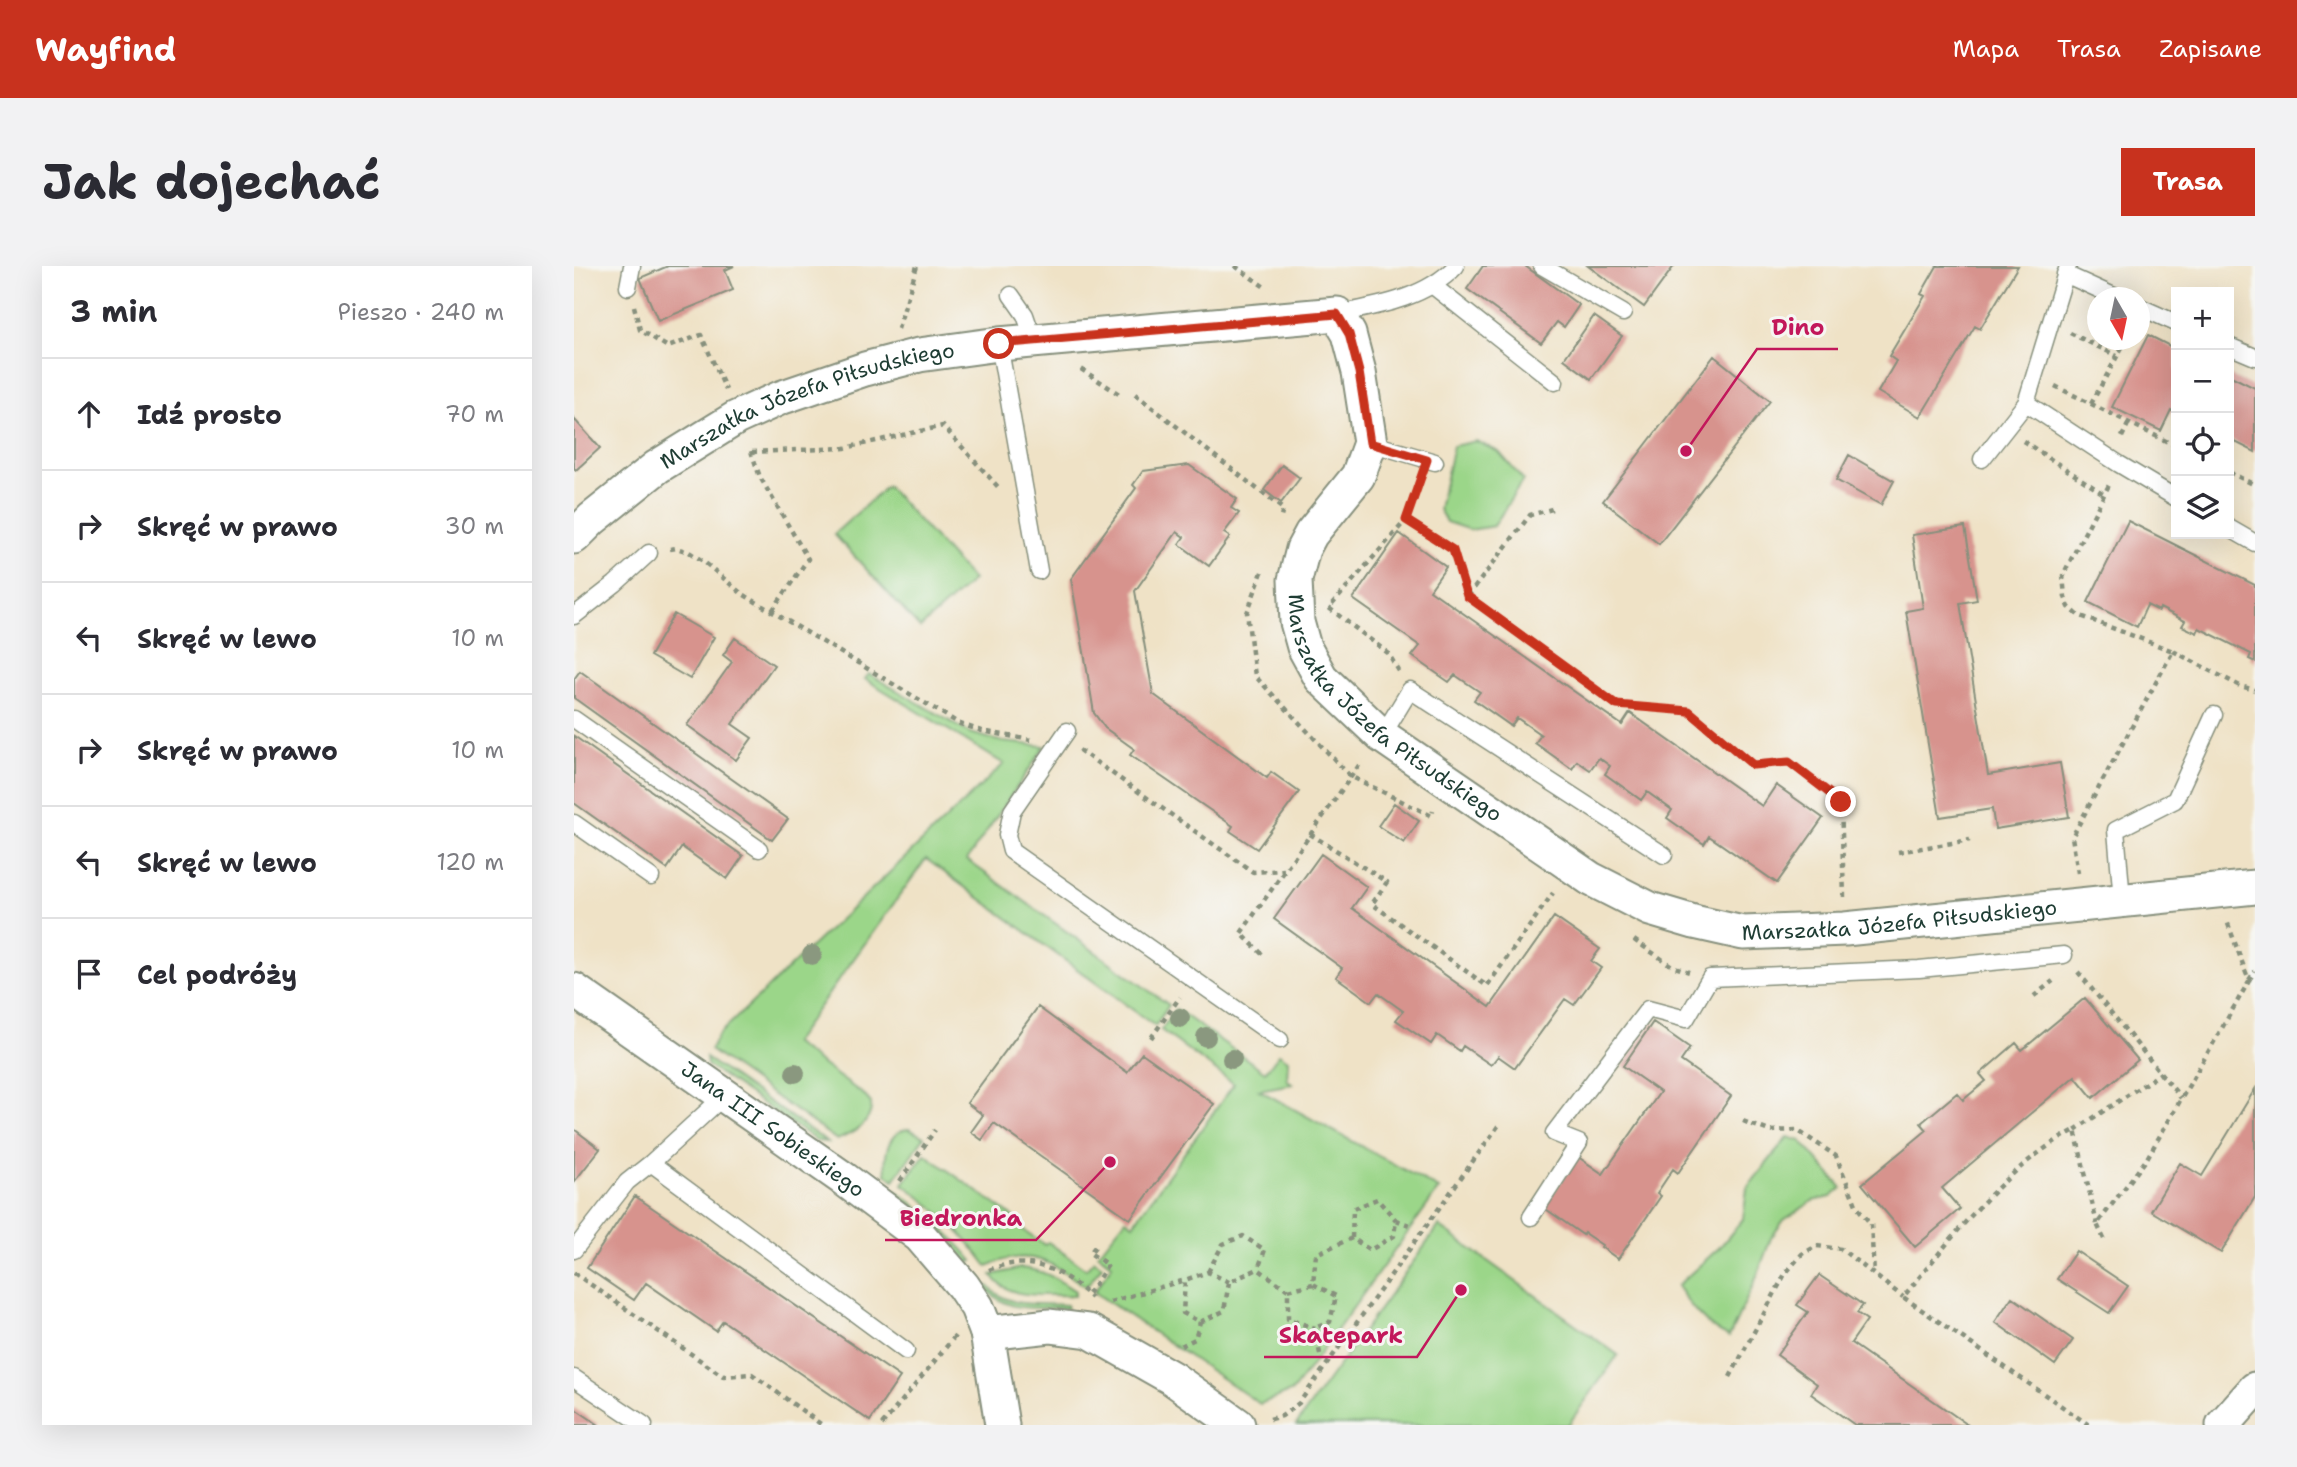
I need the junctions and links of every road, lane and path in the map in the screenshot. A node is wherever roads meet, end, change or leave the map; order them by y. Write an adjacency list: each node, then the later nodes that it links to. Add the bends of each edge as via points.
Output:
1 (632, 266): 9 (lane)
2 (917, 266): 17 (path)
3 (1235, 266): 10 (path)
4 (1456, 266): 7 (lane)
5 (1542, 266): 13 (lane)
6 (2066, 270): 8 (lane); 16 (lane)
7 (1432, 285): 14 (lane, via 1371,308); 25 (lane)
8 (2098, 287)
9 (628, 288): 26 (path, via 640,330 668,347 701,335)
10 (1275, 294)
11 (1011, 295): 18 (lane, via 1025,315)
12 (2150, 311): 15 (lane)
13 (1623, 313)
14 (1337, 314): 18 (street, Marszałka Józefa Piłsudskiego); 30 (street, Marszałka Józefa Piłsudskiego, via 1349,334 1359,372)
15 (2171, 321)
16 (2050, 324): 22 (path); 24 (lane)
17 (897, 333)
18 (1034, 341): 19 (street, Marszałka Józefa Piłsudskiego)
19 (999, 344): 43 (lane); 45 (street, Marszałka Józefa Piłsudskiego, via 919,355 780,398 737,418 657,467)
20 (2234, 348): 23 (lane)
21 (2120, 350): 22 (path)
22 (2117, 356): 28 (path)
23 (2255, 357)
24 (2034, 376): 27 (lane); 28 (path)
25 (1555, 382)
26 (727, 394)
27 (2026, 403): 29 (lane); 36 (lane)
28 (2091, 404): 31 (path)
29 (2005, 429): 33 (lane); 39 (path)
30 (1370, 443): 35 (lane); 58 (street, Marszałka Józefa Piłsudskiego, via 1358,476 1311,534 1295,580 1297,622 1321,678)
31 (2171, 444)
32 (751, 453): 43 (path, via 845,448 943,426)
33 (1982, 458)
34 (755, 460): 50 (path, via 808,559)
35 (1431, 461): 42 (path)
36 (2119, 464): 39 (path); 40 (lane)
37 (2234, 474): 38 (path)
38 (2255, 485)
39 (2104, 495): 52 (path, via 2063,575 2069,607 2078,615)
40 (2171, 495)
41 (1552, 509): 49 (path, via 1530,515)
42 (1406, 520): 49 (path, via 1453,550); 53 (path, via 1329,608 1388,653)
43 (1029, 522): 48 (lane)
44 (2234, 531): 46 (lane)
45 (574, 537)
46 (2255, 543)
47 (649, 553): 50 (path, via 676,548 689,552); 51 (lane)
48 (1039, 571)
49 (1467, 596): 73 (path, via 1617,705 1689,711 1753,765 1789,762 1841,802)
50 (772, 611): 57 (path, via 960,724 1041,742)
51 (574, 616)
52 (2173, 651): 54 (path); 72 (path, via 2072,837)
53 (1410, 690): 58 (lane); 65 (lane)
54 (2255, 690)
55 (2214, 715): 71 (lane, via 2175,800 2116,830)
56 (574, 719): 63 (lane)
57 (1069, 735): 66 (path, via 1074,747 1253,872); 77 (lane, via 1012,811 1007,835 1011,851)
58 (1382, 736): 73 (street, Marszałka Józefa Piłsudskiego, via 1591,879 1650,909 1743,933)
59 (1350, 776): 61 (path)
60 (574, 823): 67 (lane)
61 (1310, 834): 66 (path); 68 (path, via 1387,882 1372,904 1487,986)
62 (1970, 840): 64 (path)
63 (759, 849)
64 (1898, 852)
65 (1664, 855)
66 (1285, 870): 74 (path, via 1241,933)
67 (651, 877)
68 (1558, 886)
69 (2255, 887): 70 (street, Marszałka Józefa Piłsudskiego)
70 (2216, 891): 71 (street, Marszałka Józefa Piłsudskiego); 78 (path)
71 (2122, 900): 72 (street, Marszałka Józefa Piłsudskiego)
72 (2083, 904): 73 (street, Marszałka Józefa Piłsudskiego)
73 (1845, 929)
74 (1262, 954)
75 (2064, 955): 82 (path); 91 (lane, via 1919,969 1710,978 1686,1019 1648,1009 1554,1133 1579,1143)
76 (2255, 971): 78 (path)
77 (1193, 979): 80 (path); 81 (lane)
78 (2249, 981): 84 (path)
79 (574, 990): 83 (street, Jana III Sobieskiego)
80 (1151, 1038)
81 (1280, 1040)
82 (2161, 1073): 84 (path); 88 (path)
83 (723, 1096): 89 (lane); 103 (street, Jana III Sobieskiego)
84 (2181, 1098): 93 (path, via 2146,1160)
85 (1743, 1121): 102 (path, via 1769,1131 1797,1130 1836,1156 1857,1208 1871,1224)
86 (1501, 1122): 121 (path, via 1299,1403 1282,1416)
87 (935, 1130): 90 (path)
88 (2075, 1130): 93 (path); 109 (path, via 1991,1192)
89 (651, 1163): 98 (lane, via 626,1182); 116 (lane)
90 (896, 1186)
91 (1531, 1217)
92 (1396, 1220): 94 (path); 95 (path, via 1394,1236 1370,1250); 95 (path, via 1377,1199 1353,1209)
93 (2097, 1224): 96 (path)
94 (1412, 1226)
95 (1352, 1238): 106 (path, via 1316,1254)
96 (2104, 1240)
97 (1097, 1244): 108 (path, via 1090,1253 1108,1265)
98 (574, 1250)
99 (1258, 1269): 100 (path, via 1265,1250 1243,1237 1223,1244); 105 (path); 107 (path)
100 (1208, 1272): 104 (path); 105 (path)
101 (574, 1273): 123 (path, via 723,1376 752,1374)
102 (1875, 1275): 109 (path); 118 (path, via 1841,1249 1817,1246 1802,1254 1785,1274)
103 (976, 1278): 108 (path, via 999,1266 1021,1262 1053,1270); 114 (street, Jana III Sobieskiego)
104 (1185, 1280): 110 (path); 112 (path, via 1183,1313)
105 (1229, 1282): 112 (path, via 1224,1311)
106 (1313, 1284): 107 (path); 113 (path, via 1336,1296 1330,1322)
107 (1288, 1290): 113 (path, via 1288,1320)
108 (1088, 1294): 111 (path)
109 (1903, 1297): 126 (path)
110 (1110, 1301)
111 (1095, 1302)
112 (1200, 1322): 115 (path, via 1195,1339)
113 (1315, 1328): 117 (path)
114 (972, 1334): 121 (street, via 1050,1326 1089,1331); 124 (path); 125 (street, Jana III Sobieskiego)
115 (1175, 1349)
116 (906, 1351)
117 (1320, 1354)
118 (1730, 1377)
119 (574, 1378): 122 (lane)
120 (2255, 1389): 127 (street)
121 (1237, 1422)
122 (644, 1425)
123 (822, 1425)
124 (882, 1425)
125 (1002, 1425)
126 (2089, 1425)
127 (2224, 1425)

